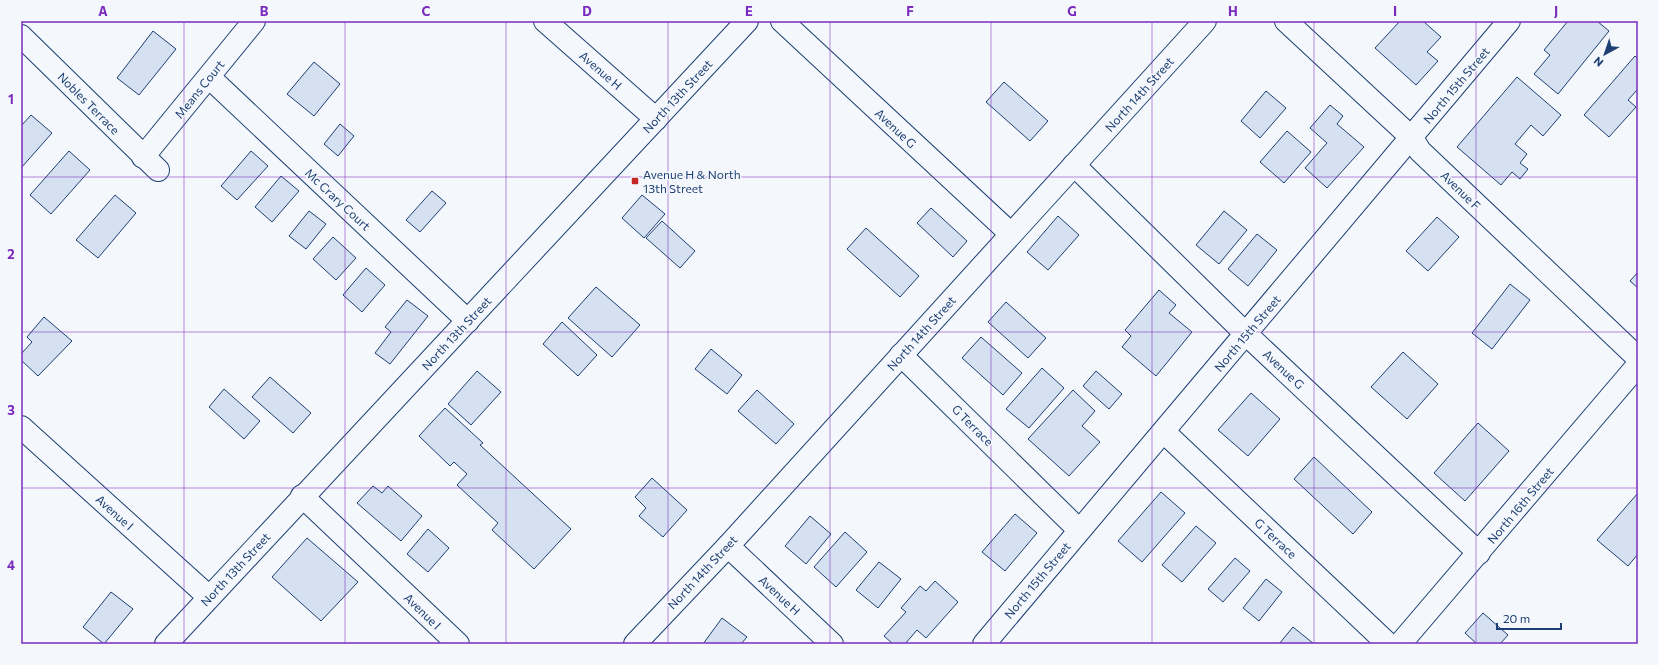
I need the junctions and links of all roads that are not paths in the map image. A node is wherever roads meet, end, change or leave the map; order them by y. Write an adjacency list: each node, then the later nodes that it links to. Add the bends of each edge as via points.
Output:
1 (254, 21): 9 (street, Means Court)
2 (545, 21): 10 (street, Avenue H)
3 (745, 21): 10 (street, North 13th Street)
4 (782, 21): 14 (street, Avenue G)
5 (1286, 21): 11 (street, Avenue F)
6 (1509, 21): 11 (street, North 15th Street)
7 (1200, 23): 13 (street, North 14th Street)
8 (21, 36): 12 (street, Nobles Terrace)
9 (209, 77): 12 (street, Means Court); 15 (street, Mc Crary Court)
10 (656, 119): 15 (street, North 13th Street)
11 (1412, 138): 16 (street, North 15th Street); 18 (street, Avenue F, via 1420,151)
12 (151, 164)
13 (1074, 165): 14 (street, North 14th Street); 16 (street, Avenue G)
14 (1011, 234): 17 (street, North 14th Street)
15 (468, 321): 22 (street, North 13th Street)
16 (1246, 334): 21 (street, North 15th Street); 25 (street, Avenue G)
17 (901, 355): 23 (street, G Terrace); 24 (street, North 14th Street)
18 (1638, 358)
19 (1638, 365): 25 (street, North 16th Street)
20 (21, 427): 26 (street, Avenue I)
21 (1164, 432): 23 (street, North 15th Street); 32 (street, G Terrace)
22 (302, 496): 26 (street, North 13th Street); 28 (street, Avenue I)
23 (1079, 530): 31 (street, North 15th Street)
24 (728, 546): 29 (street, North 14th Street); 30 (street, Avenue H)
25 (1479, 554): 33 (street, North 16th Street)
26 (209, 597): 27 (street, North 13th Street)
27 (166, 644)
28 (458, 644)
29 (635, 644)
30 (832, 644)
31 (984, 644)
32 (1388, 644)
33 (1400, 644)

